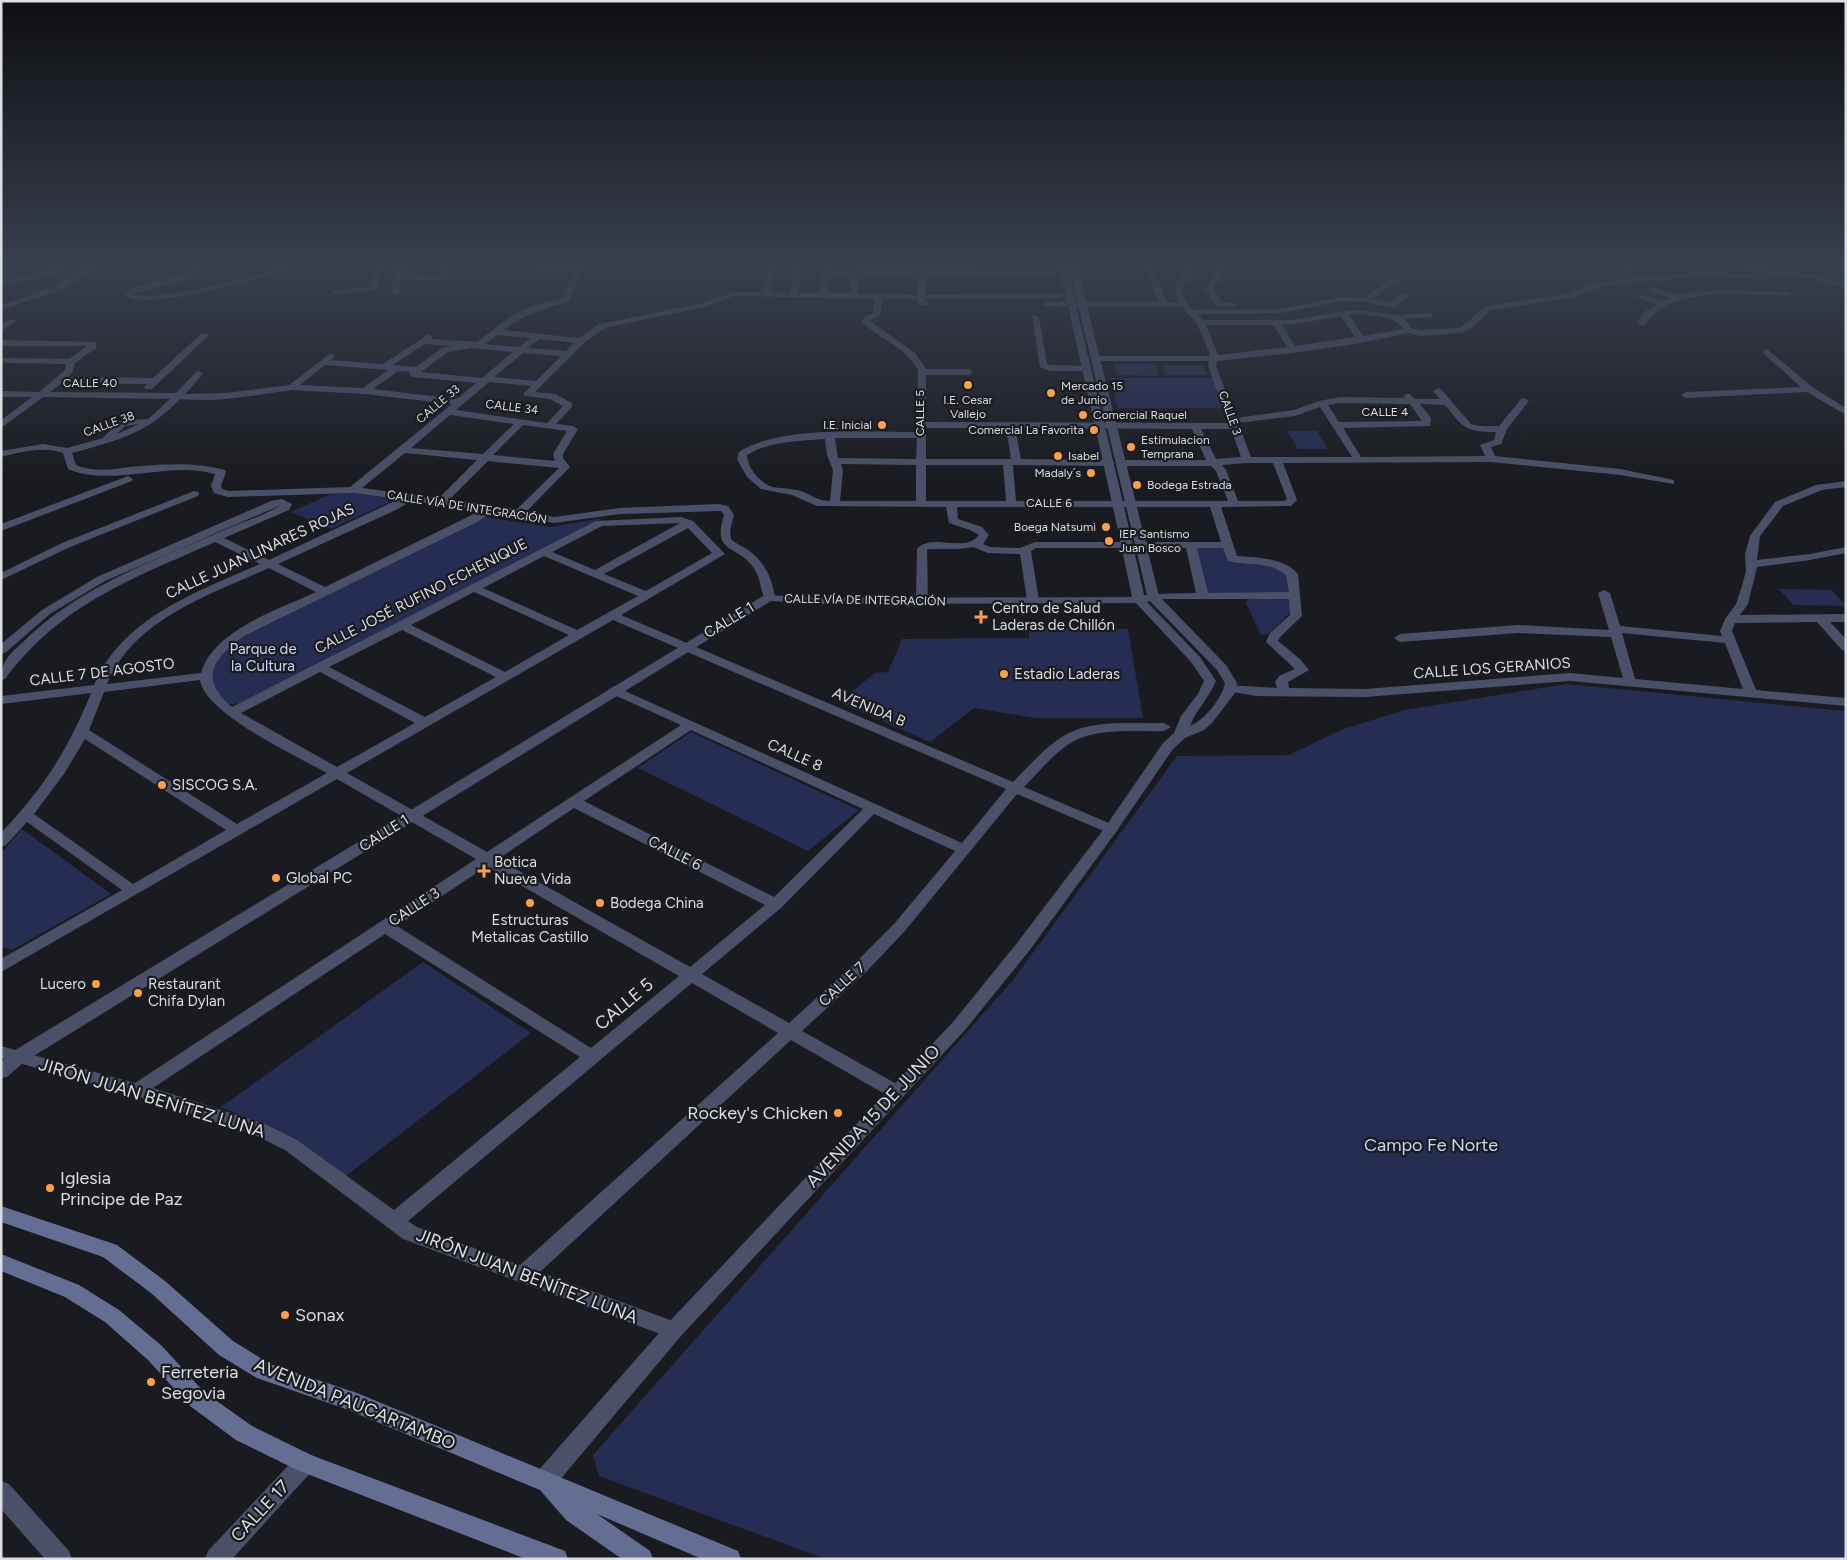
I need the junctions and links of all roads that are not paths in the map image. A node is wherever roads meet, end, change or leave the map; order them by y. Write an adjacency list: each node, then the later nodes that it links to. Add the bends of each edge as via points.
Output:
1 (206, 335): 38 (street)
2 (494, 335): 18 (street)
3 (526, 335): 13 (street)
4 (590, 335): 15 (street)
5 (886, 335): 33 (street, CALLE 5, via 907,350)
6 (1038, 335): 31 (street, via 1043,365)
7 (1081, 335): 31 (street)
8 (1088, 335): 24 (street)
9 (1207, 335): 25 (street, CALLE 3, via 1214,354)
10 (1284, 335): 20 (street)
11 (1358, 335): 14 (street)
12 (1394, 335): 14 (street)
13 (538, 336): 15 (street); 19 (street, CALLE 33)
14 (1361, 340): 20 (street)
15 (581, 341): 22 (street)
16 (1, 342): 17 (street)
17 (30, 343): 26 (street); 27 (street, via 93,344)
18 (472, 346): 19 (street); 29 (street, via 426,339); 32 (street, via 445,350)
19 (521, 350): 22 (street); 37 (street, CALLE 33)
20 (1293, 350): 25 (street)
21 (1767, 352): 41 (street)
22 (568, 354): 39 (street)
23 (333, 355): 28 (street)
24 (1096, 359): 25 (street); 61 (street)
25 (1212, 359): 57 (street, CALLE 3)
26 (4, 362): 27 (street)
27 (71, 362): 36 (street)
28 (324, 362): 29 (street); 40 (street)
29 (385, 367): 30 (street)
30 (397, 368): 32 (street); 42 (street)
31 (1086, 369): 60 (street)
32 (414, 372): 37 (street)
33 (922, 372): 34 (street); 66 (street, CALLE 5)
34 (969, 372)
35 (199, 374): 48 (street, CALLE 38)
36 (60, 380): 38 (street); 45 (street)
37 (486, 380): 39 (street); 51 (street, CALLE 33)
38 (155, 381): 47 (street)
39 (537, 384): 58 (street, via 528,394 552,396 568,405)
40 (292, 387): 42 (street); 48 (street, CALLE 40, via 226,396)
41 (1809, 389): 46 (street); 55 (street)
42 (365, 391): 51 (street)
43 (1438, 391): 52 (street)
44 (1, 394): 45 (street, CALLE 40)
45 (38, 395): 47 (street, CALLE 40); 62 (street)
46 (1686, 395)
47 (140, 396): 48 (street, CALLE 40)
48 (178, 396): 69 (street, CALLE 38, via 150,422 122,423 106,440)
49 (1409, 397): 52 (street); 53 (street); 64 (street, CALLE 4, via 1427,424)
50 (1524, 401): 65 (street)
51 (460, 402): 54 (street, CALLE 33)
52 (1448, 402): 65 (street, via 1468,426)
53 (1322, 403): 57 (street, via 1295,413); 64 (street)
54 (449, 412): 56 (street, CALLE 34); 70 (street, CALLE 33)
55 (1846, 412)
56 (522, 421): 58 (street, CALLE 34); 74 (street)
57 (1233, 423): 63 (street); 78 (street, CALLE 3)
58 (551, 424): 85 (street, CALLE 34, via 573,428 558,454)
59 (1010, 424): 60 (street); 66 (street); 81 (street)
60 (1100, 424): 61 (street); 83 (street)
61 (1112, 424): 63 (street); 84 (street)
62 (1, 425)
63 (1195, 425): 82 (street, via 1209,458)
64 (1337, 425): 75 (street)
65 (1502, 429): 76 (street, via 1498,442 1484,445)
66 (920, 430): 67 (street); 77 (street, CALLE 5)
67 (830, 436): 73 (street, via 761,444 748,448); 80 (street)
68 (1, 444): 69 (street)
69 (88, 446): 71 (street, CALLE 38)
70 (403, 450): 74 (street); 90 (street, CALLE 33)
71 (67, 452): 72 (street, via 60,448 31,448); 90 (street, CALLE VÍA DE INTEGRACIÓN, via 72,467 92,473 214,469 221,472 216,486 218,491 228,494)
72 (1, 454)
73 (742, 454): 89 (street, via 744,465)
74 (485, 458): 85 (street); 93 (street)
75 (1358, 459): 76 (street); 79 (street)
76 (1492, 459): 87 (street, via 1620,472)
77 (920, 460): 80 (street); 81 (street); 96 (street, CALLE 5)
78 (1248, 460): 79 (street); 82 (street)
79 (1278, 460): 101 (street, CALLE 6, via 1292,502)
80 (834, 461): 95 (street, via 838,470)
81 (1012, 462): 83 (street); 98 (street)
82 (1215, 462): 84 (street); 101 (street)
83 (1110, 463): 99 (street)
84 (1121, 463): 94 (street)
85 (564, 465): 103 (street)
86 (128, 479): 105 (street)
87 (1670, 482)
88 (1846, 484): 118 (street, via 1820,487 1778,504 1755,536 1750,554)
89 (764, 487): 95 (street, CALLE 6, via 796,492 815,503)
90 (353, 490): 92 (street, CALLE VÍA DE INTEGRACIÓN)
91 (194, 494): 120 (street, via 66,545)
92 (410, 497): 93 (street, CALLE VÍA DE INTEGRACIÓN); 117 (street, CALLE JUAN LINARES ROJAS)
93 (442, 501): 102 (street, CALLE VÍA DE INTEGRACIÓN)
94 (1131, 502): 99 (street, CALLE 6); 100 (street, CALLE 6); 111 (street)
95 (835, 503): 96 (street, CALLE 6)
96 (921, 503): 97 (street, CALLE 6)
97 (951, 503): 98 (street, CALLE 6); 109 (street, via 953,521 983,532 981,542)
98 (1011, 503): 99 (street, CALLE 6)
99 (1119, 503): 110 (street)
100 (1214, 503): 101 (street, CALLE 6); 113 (street)
101 (1234, 503)
102 (493, 508): 103 (street, CALLE VÍA DE INTEGRACIÓN); 122 (street)
103 (519, 513): 126 (street, CALLE VÍA DE INTEGRACIÓN, via 554,520 620,511 724,508 729,515 726,538 759,565)
104 (1, 516): 105 (street)
105 (14, 523): 107 (street)
106 (689, 523): 116 (street, CALLE JOSÉ RUFINO ECHENIQUE, via 674,519 600,522); 119 (street); 125 (street, via 720,554)
107 (1, 528)
108 (215, 538): 117 (street); 143 (street, via 288,504 275,503 101,579 46,612); 145 (street, via 85,599 32,639)
109 (975, 544): 115 (street, via 988,550); 131 (street, via 927,546 922,549)
110 (1128, 545): 115 (street, via 1034,545); 130 (street)
111 (1142, 545): 112 (street); 127 (street)
112 (1191, 545): 113 (street); 128 (street)
113 (1227, 545): 124 (street, via 1232,559 1284,567 1292,574)
114 (1846, 550): 118 (street)
115 (1025, 551): 129 (street)
116 (543, 552): 119 (street); 121 (street, CALLE JOSÉ RUFINO ECHENIQUE)
117 (268, 564): 122 (street); 150 (street, CALLE JUAN LINARES ROJAS, via 186,602 152,623 119,652)
118 (1752, 564): 135 (street, via 1742,604)
119 (596, 574): 125 (street)
120 (1, 577)
121 (474, 588): 136 (street, CALLE JOSÉ RUFINO ECHENIQUE); 138 (street)
122 (324, 591): 146 (street, via 240,633 220,651)
123 (1604, 593): 137 (street)
124 (1295, 595): 128 (street, CALLE VÍA DE INTEGRACIÓN); 152 (street, via 1296,616 1274,636 1272,642 1302,670 1283,679)
125 (648, 596): 132 (street)
126 (769, 597): 131 (street, CALLE VÍA DE INTEGRACIÓN, via 803,601); 141 (street, CALLE 1)
127 (1153, 597): 128 (street, CALLE VÍA DE INTEGRACIÓN); 130 (street, CALLE VÍA DE INTEGRACIÓN); 149 (street, via 1222,668)
128 (1203, 597)
129 (1033, 600): 130 (street, CALLE VÍA DE INTEGRACIÓN); 131 (street, CALLE VÍA DE INTEGRACIÓN)
130 (1139, 600): 161 (street, AVENIDA 15 DE JUNIO, via 1196,660 1210,681 1204,695 1187,716)
131 (922, 601)
132 (613, 616): 138 (street); 141 (street, AVENIDA B)
133 (1820, 618): 134 (street); 135 (street); 142 (street)
134 (1846, 618)
135 (1731, 619): 140 (street, via 1726,631)
136 (401, 625): 144 (street, CALLE JOSÉ RUFINO ECHENIQUE); 147 (street)
137 (1615, 631): 139 (street, via 1518,629); 140 (street); 148 (street)
138 (578, 636): 147 (street)
139 (1400, 638)
140 (1730, 640): 153 (street)
141 (686, 647): 151 (street, CALLE 1); 163 (street, AVENIDA B)
142 (1846, 647)
143 (2, 648)
144 (319, 667): 156 (street, CALLE JOSÉ RUFINO ECHENIQUE); 157 (street)
145 (1, 676)
146 (206, 676): 150 (street, CALLE 7 DE AGOSTO); 156 (street, via 212,695)
147 (506, 677): 157 (street)
148 (1630, 682): 152 (street, CALLE LOS GERANIOS, via 1560,678 1364,693); 153 (street, CALLE LOS GERANIOS)
149 (1231, 688): 152 (street, CALLE LOS GERANIOS); 161 (street, AVENIDA 15 DE JUNIO, via 1225,700 1200,727)
150 (99, 689): 154 (street, CALLE 7 DE AGOSTO); 160 (street, CALLE JUAN LINARES ROJAS)
151 (614, 690): 158 (street, CALLE 8); 167 (street, CALLE 1)
152 (1284, 692)
153 (1752, 693): 155 (street, CALLE LOS GERANIOS)
154 (1, 700)
155 (1846, 702)
156 (232, 713): 162 (street)
157 (426, 722): 162 (street)
158 (690, 725): 164 (street, CALLE 3); 165 (street, CALLE 8)
159 (1164, 728): 163 (street, CALLE 7, via 1101,729 1070,738)
160 (82, 732): 166 (street, CALLE JUAN LINARES ROJAS, via 58,774); 169 (street)
161 (1180, 735): 168 (street, AVENIDA 15 DE JUNIO, via 1168,746)
162 (338, 773): 167 (street); 169 (street)
163 (1015, 788): 168 (street, AVENIDA B); 171 (street, CALLE 7)
164 (574, 802): 172 (street, CALLE 3); 174 (street, CALLE 6)
165 (872, 808): 171 (street, CALLE 8); 174 (street, CALLE 5)
166 (26, 815): 170 (street, CALLE JUAN LINARES ROJAS); 173 (street)
167 (412, 816): 172 (street); 179 (street, CALLE 1)
168 (1112, 829): 183 (street, AVENIDA 15 DE JUNIO, via 1023,947 958,1026)
169 (238, 831): 173 (street)
170 (1, 842)
171 (963, 849): 178 (street, CALLE 7, via 899,928)
172 (487, 859): 175 (street, CALLE 3); 177 (street)
173 (133, 891): 176 (street)
174 (776, 904): 177 (street, CALLE 5)
175 (385, 926): 180 (street); 182 (street, CALLE 3)
176 (1, 966)
177 (690, 975): 178 (street); 180 (street, CALLE 5)
178 (790, 1032): 183 (street); 187 (street, CALLE 7)
179 (10, 1054): 181 (street, CALLE 1); 182 (street, JIRÓN JUAN BENÍTEZ LUNA)
180 (592, 1057): 185 (street, CALLE 5)
181 (1, 1072)
182 (138, 1090): 185 (street, JIRÓN JUAN BENÍTEZ LUNA, via 212,1112 275,1136)
183 (896, 1092): 188 (street, AVENIDA 15 DE JUNIO)
184 (1, 1214): 190 (main road, AVENIDA PAUCARTAMBO, via 110,1251 158,1287 226,1348 264,1371 350,1400)
185 (393, 1222): 187 (street, JIRÓN JUAN BENÍTEZ LUNA, via 410,1233)
186 (1, 1262): 189 (main road, via 72,1291 112,1316 156,1353 197,1399 244,1433)
187 (523, 1275): 188 (street, JIRÓN JUAN BENÍTEZ LUNA)
188 (674, 1330): 190 (street, AVENIDA 15 DE JUNIO)
189 (304, 1463): 193 (street, CALLE 17); 194 (main road)
190 (545, 1480): 195 (main road, via 574,1512); 196 (main road, AVENIDA PAUCARTAMBO)
191 (1, 1492): 192 (street)
192 (61, 1559)
193 (216, 1559)
194 (557, 1559)
195 (642, 1559)
196 (730, 1559)

